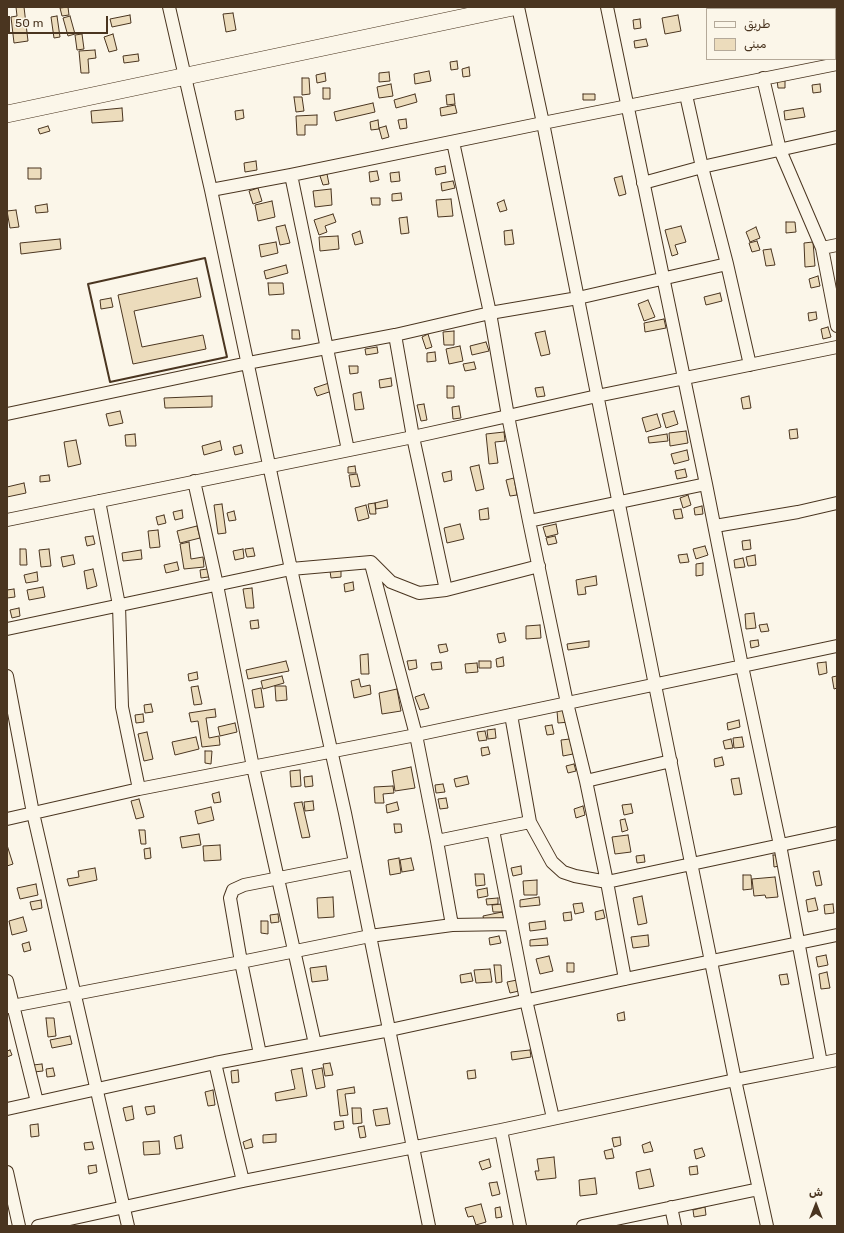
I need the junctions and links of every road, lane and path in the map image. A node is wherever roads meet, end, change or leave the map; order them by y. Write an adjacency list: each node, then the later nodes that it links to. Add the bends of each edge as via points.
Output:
1 (169, 7): 6 (street)
2 (513, 7): 6 (main road)
3 (518, 7): 11 (street)
4 (607, 7): 9 (street)
5 (837, 64): 7 (street)
6 (185, 76): 10 (main road); 18 (street)
7 (763, 78): 8 (street); 14 (street)
8 (686, 95): 9 (street); 15 (street)
9 (628, 106): 11 (street); 17 (street)
10 (7, 114)
11 (543, 123): 13 (street); 23 (street)
12 (837, 137): 14 (street)
13 (453, 142): 16 (street); 24 (street)
14 (780, 150): 15 (street); 20 (street)
15 (702, 167): 17 (street); 21 (street)
16 (291, 175): 18 (street); 27 (street)
17 (643, 184): 22 (street)
18 (212, 190): 29 (street)
19 (837, 245): 20 (street)
20 (822, 248): 25 (street)
21 (726, 264): 22 (street); 30 (street)
22 (663, 279): 23 (street); 31 (street)
23 (578, 298): 24 (street); 32 (street)
24 (490, 313): 26 (street); 34 (street)
25 (837, 326)
26 (395, 335): 27 (street); 35 (street)
27 (328, 347): 29 (street); 36 (street)
28 (837, 347): 30 (street)
29 (248, 363): 33 (street); 37 (street)
30 (750, 365): 31 (street)
31 (684, 378): 32 (street); 39 (street)
32 (597, 396): 34 (street); 41 (street)
33 (7, 414)
34 (508, 416): 35 (street); 44 (street)
35 (413, 437): 36 (street); 50 (street)
36 (348, 450): 37 (street)
37 (269, 466): 38 (street); 48 (street)
38 (194, 481): 40 (street); 49 (street)
39 (706, 484): 41 (street); 45 (street)
40 (99, 501): 43 (street); 51 (street)
41 (618, 502): 44 (street); 56 (street)
42 (837, 503): 45 (street)
43 (7, 520)
44 (529, 521): 47 (street)
45 (715, 526): 54 (street)
46 (371, 562): 48 (street); 50 (street, via 391,582 404,588 419,593); 59 (street)
47 (538, 566): 50 (street); 57 (street)
48 (291, 569): 49 (street); 60 (street)
49 (217, 585): 51 (street); 62 (street)
50 (446, 590)
51 (119, 605): 52 (street); 64 (street, via 122,707)
52 (7, 629)
53 (837, 646): 54 (street)
54 (742, 666): 56 (street); 71 (street)
55 (7, 676): 65 (street)
56 (655, 685): 57 (street); 61 (street)
57 (567, 703): 58 (street); 63 (street)
58 (511, 715): 59 (street); 67 (street)
59 (416, 735): 60 (street); 70 (street)
60 (331, 752): 62 (street); 72 (street)
61 (671, 761): 63 (street); 73 (street)
62 (253, 767): 64 (street); 74 (street)
63 (586, 781): 75 (street)
64 (139, 789): 65 (street)
65 (33, 813): 66 (street); 86 (street)
66 (7, 819)
67 (530, 822): 68 (street); 75 (street, via 552,862 563,872)
68 (493, 830): 70 (street); 76 (street)
69 (837, 834): 71 (street)
70 (437, 841): 77 (street)
71 (780, 845): 73 (street); 80 (street)
72 (355, 863): 74 (street); 79 (street)
73 (692, 864): 75 (street); 82 (street)
74 (278, 878): 81 (street); 83 (street, via 244,885 234,890 230,898)
75 (607, 882): 84 (street)
76 (511, 924): 77 (street); 87 (street)
77 (452, 925): 79 (street)
78 (837, 935): 80 (street)
79 (370, 936): 81 (street); 89 (street)
80 (799, 942): 82 (street); 94 (street)
81 (295, 951): 83 (street); 90 (street)
82 (711, 961): 84 (street); 95 (street)
83 (241, 962): 86 (street); 91 (street)
84 (625, 979): 87 (street)
85 (7, 981): 88 (street)
86 (74, 994): 88 (street); 96 (street)
87 (526, 1000): 89 (street); 99 (street)
88 (10, 1006): 97 (street)
89 (390, 1030): 90 (street); 101 (street)
90 (315, 1044): 91 (street)
91 (260, 1054): 93 (street)
92 (837, 1060): 94 (street)
93 (215, 1063): 96 (street); 103 (street)
94 (821, 1063): 95 (street)
95 (735, 1080): 99 (street); 104 (street)
96 (96, 1089): 97 (street); 106 (street)
97 (36, 1102): 98 (street)
98 (7, 1109)
99 (553, 1118): 100 (street)
100 (501, 1130): 101 (street); 111 (street)
101 (413, 1147): 103 (street); 110 (street)
102 (7, 1172): 107 (street)
103 (243, 1181): 106 (street)
104 (759, 1189): 105 (street); 114 (street)
105 (671, 1207): 112 (street); 113 (street)
106 (124, 1208): 108 (street); 109 (street)
107 (19, 1226)
108 (38, 1226)
109 (128, 1226)
110 (429, 1226)
111 (520, 1226)
112 (583, 1226)
113 (675, 1226)
114 (767, 1226)

